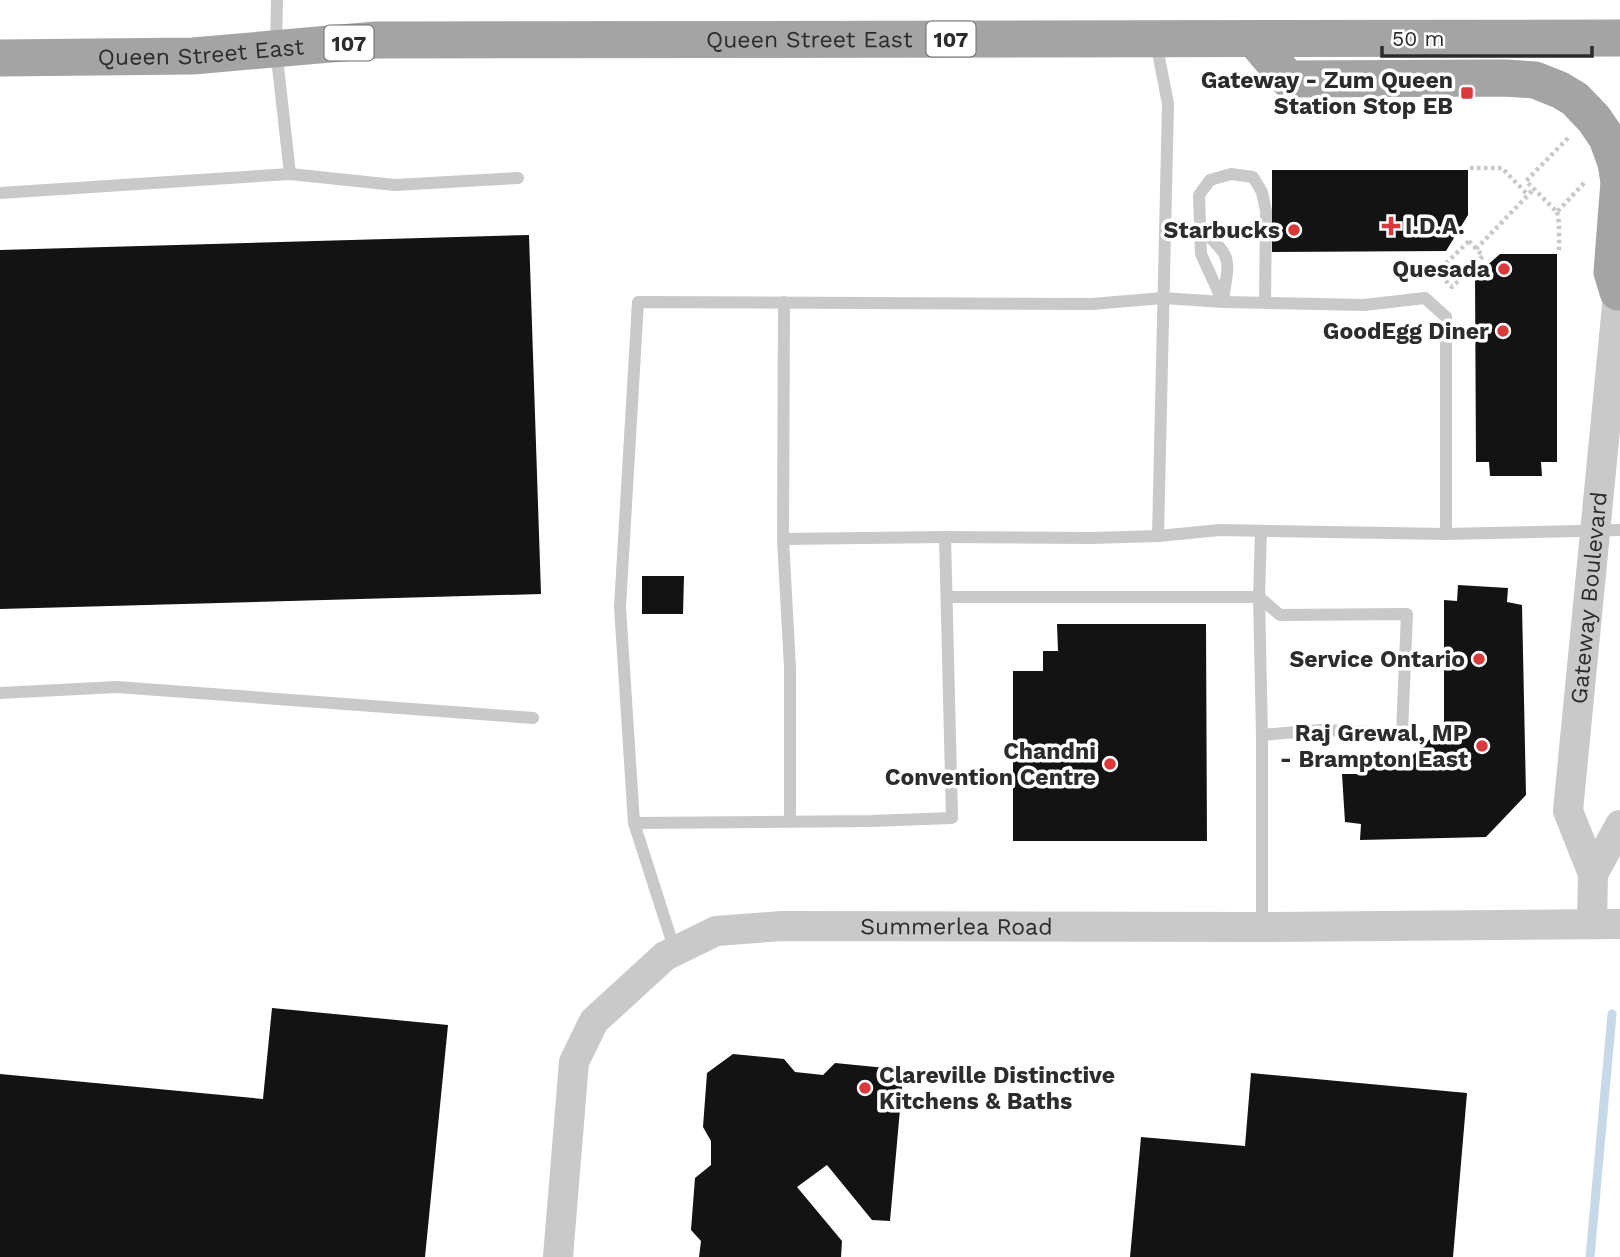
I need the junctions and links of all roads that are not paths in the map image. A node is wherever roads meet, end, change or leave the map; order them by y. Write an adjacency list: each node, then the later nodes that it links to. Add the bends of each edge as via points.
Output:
1 (277, 0): 5 (lane)
2 (1156, 38): 4 (main road, Queen Street East / 107); 5 (main road, Queen Street East / 107, via 376,40); 12 (lane, via 1168,104)
3 (1620, 38): 4 (main road, Queen Street East / 107)
4 (1254, 39): 11 (main road, via 1288,79 1535,80 1575,99 1607,138 1616,163 1619,182 1612,272)
5 (276, 49): 6 (main road, Queen Street East / 107, via 193,56); 7 (lane)
6 (0, 58)
7 (290, 174): 8 (lane, via 395,185); 9 (lane)
8 (518, 178)
9 (0, 193)
10 (1200, 228): 14 (lane, via 1201,254); 14 (lane, via 1223,249 1228,262); 15 (lane, via 1199,195 1210,180 1231,174 1253,177 1266,211)
11 (1619, 284): 17 (street, Gateway Boulevard)
12 (1163, 298): 13 (lane, via 1092,304); 14 (lane); 19 (lane)
13 (784, 302): 21 (lane); 28 (lane, via 638,302 620,607)
14 (1223, 302): 15 (lane)
15 (1265, 303): 18 (lane, via 1364,305 1425,298 1446,317)
16 (1261, 531): 18 (lane); 19 (lane); 23 (lane)
17 (1608, 531): 18 (lane); 30 (street, Gateway Boulevard, via 1568,811)
18 (1446, 534)
19 (1158, 536): 20 (lane)
20 (945, 537): 21 (lane); 22 (lane)
21 (783, 539): 27 (lane, via 790,668)
22 (948, 597): 23 (lane); 27 (lane, via 952,818)
23 (1259, 597): 26 (lane); 26 (lane, via 1280,615 1407,614 1402,733 1320,730)
24 (0, 693): 25 (lane, via 117,687)
25 (533, 718)
26 (1262, 735): 32 (lane)
27 (790, 821): 28 (lane)
28 (634, 823): 33 (lane)
29 (1620, 825): 30 (street, Gateway Boulevard)
30 (1593, 874): 31 (street, Gateway Boulevard)
31 (1606, 924): 32 (street, Summerlea Road)
32 (1262, 927): 33 (street, Summerlea Road, via 782,926 716,931)
33 (676, 951): 34 (street, Summerlea Road, via 594,1021 574,1062)
34 (558, 1257)

